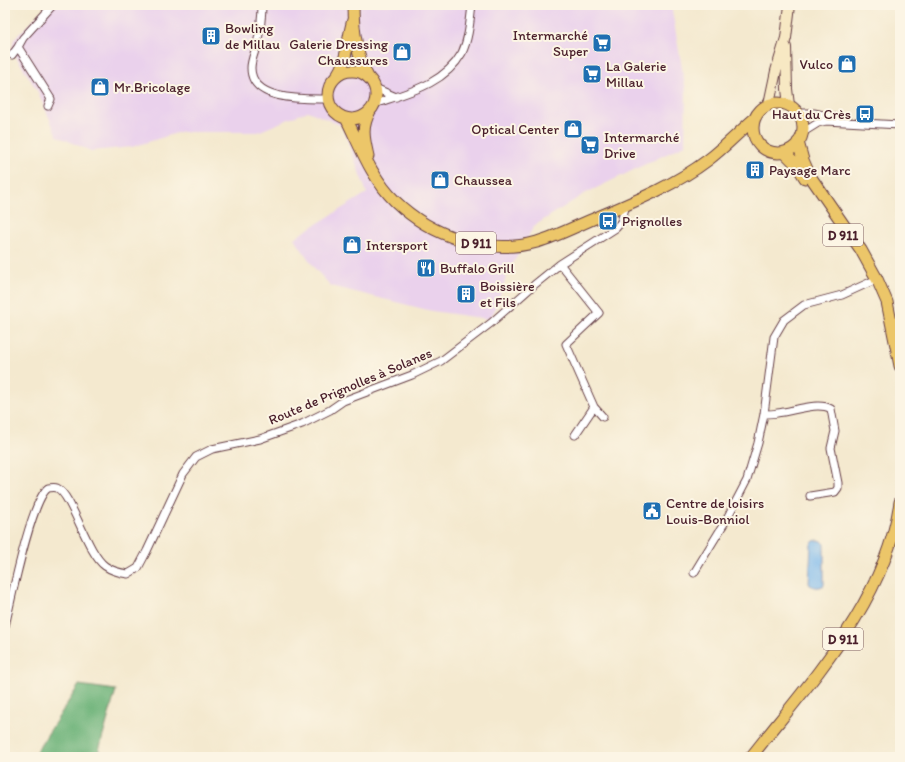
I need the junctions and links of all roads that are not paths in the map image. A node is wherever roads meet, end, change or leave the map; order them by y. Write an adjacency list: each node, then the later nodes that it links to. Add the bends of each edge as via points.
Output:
1 (262, 5): 14 (street, via 262,21 251,69 257,83 274,95 300,99)
2 (353, 5): 6 (main road)
3 (472, 5): 13 (street, via 462,53 452,66 425,87)
4 (790, 5): 7 (main road)
5 (52, 6): 8 (street)
6 (353, 17): 10 (main road, via 359,58); 11 (main road, via 344,62)
7 (786, 38): 15 (main road); 16 (main road)
8 (18, 47): 9 (street); 17 (street, via 51,99)
9 (12, 55)
10 (368, 77): 11 (main road, via 350,71); 12 (main road)
11 (335, 78): 14 (main road, via 329,88)
12 (375, 88): 13 (street); 18 (main road, via 376,96)
13 (396, 97): 18 (street)
14 (328, 99): 20 (main road, via 335,112)
15 (769, 104): 16 (main road, via 779,102); 21 (main road, via 758,112)
16 (789, 105): 19 (main road)
17 (48, 106)
18 (372, 108): 20 (main road, via 358,118); 28 (main road, D 911, via 364,125)
19 (798, 113): 22 (street, via 814,113); 24 (main road, via 802,122)
20 (346, 118): 28 (main road, D 911)
21 (754, 120): 25 (main road); 26 (main road, D 911)
22 (860, 122): 23 (street); 24 (street, via 818,123)
23 (900, 125)
24 (800, 137): 27 (main road, via 792,148); 31 (main road, D 911, via 803,160 810,176 861,250)
25 (756, 140): 26 (main road, D 911, via 738,141); 27 (main road, via 768,151)
26 (721, 150): 29 (main road, D 911, via 675,181)
27 (784, 152): 31 (main road, D 911, via 797,165)
28 (369, 164): 29 (main road, D 911, via 382,186 407,213 422,223 463,241 496,246 536,242)
29 (626, 205): 30 (street, Route de Prignolles à Solanes, via 621,222 616,228)
30 (560, 264): 33 (street, via 599,313 566,344); 40 (street, Route de Prignolles à Solanes, via 491,324 441,361 406,378 343,401 302,424 260,439 212,449 196,457 183,474 138,568 128,574 104,566 61,491 57,488 48,488 43,491 21,558)
31 (874, 281): 32 (main road, D 911, via 881,308 892,324); 34 (street, via 842,295 804,306 784,320 774,337)
32 (900, 366)
33 (594, 407): 35 (street); 36 (street)
34 (764, 414): 37 (street, via 817,406 831,409 835,431 831,448 838,488 835,492); 39 (street, via 747,480)
35 (603, 417)
36 (575, 435)
37 (810, 496)
38 (900, 502): 41 (main road, D 911, via 878,576 856,619 842,641)
39 (694, 573)
40 (5, 626)
41 (751, 757)

